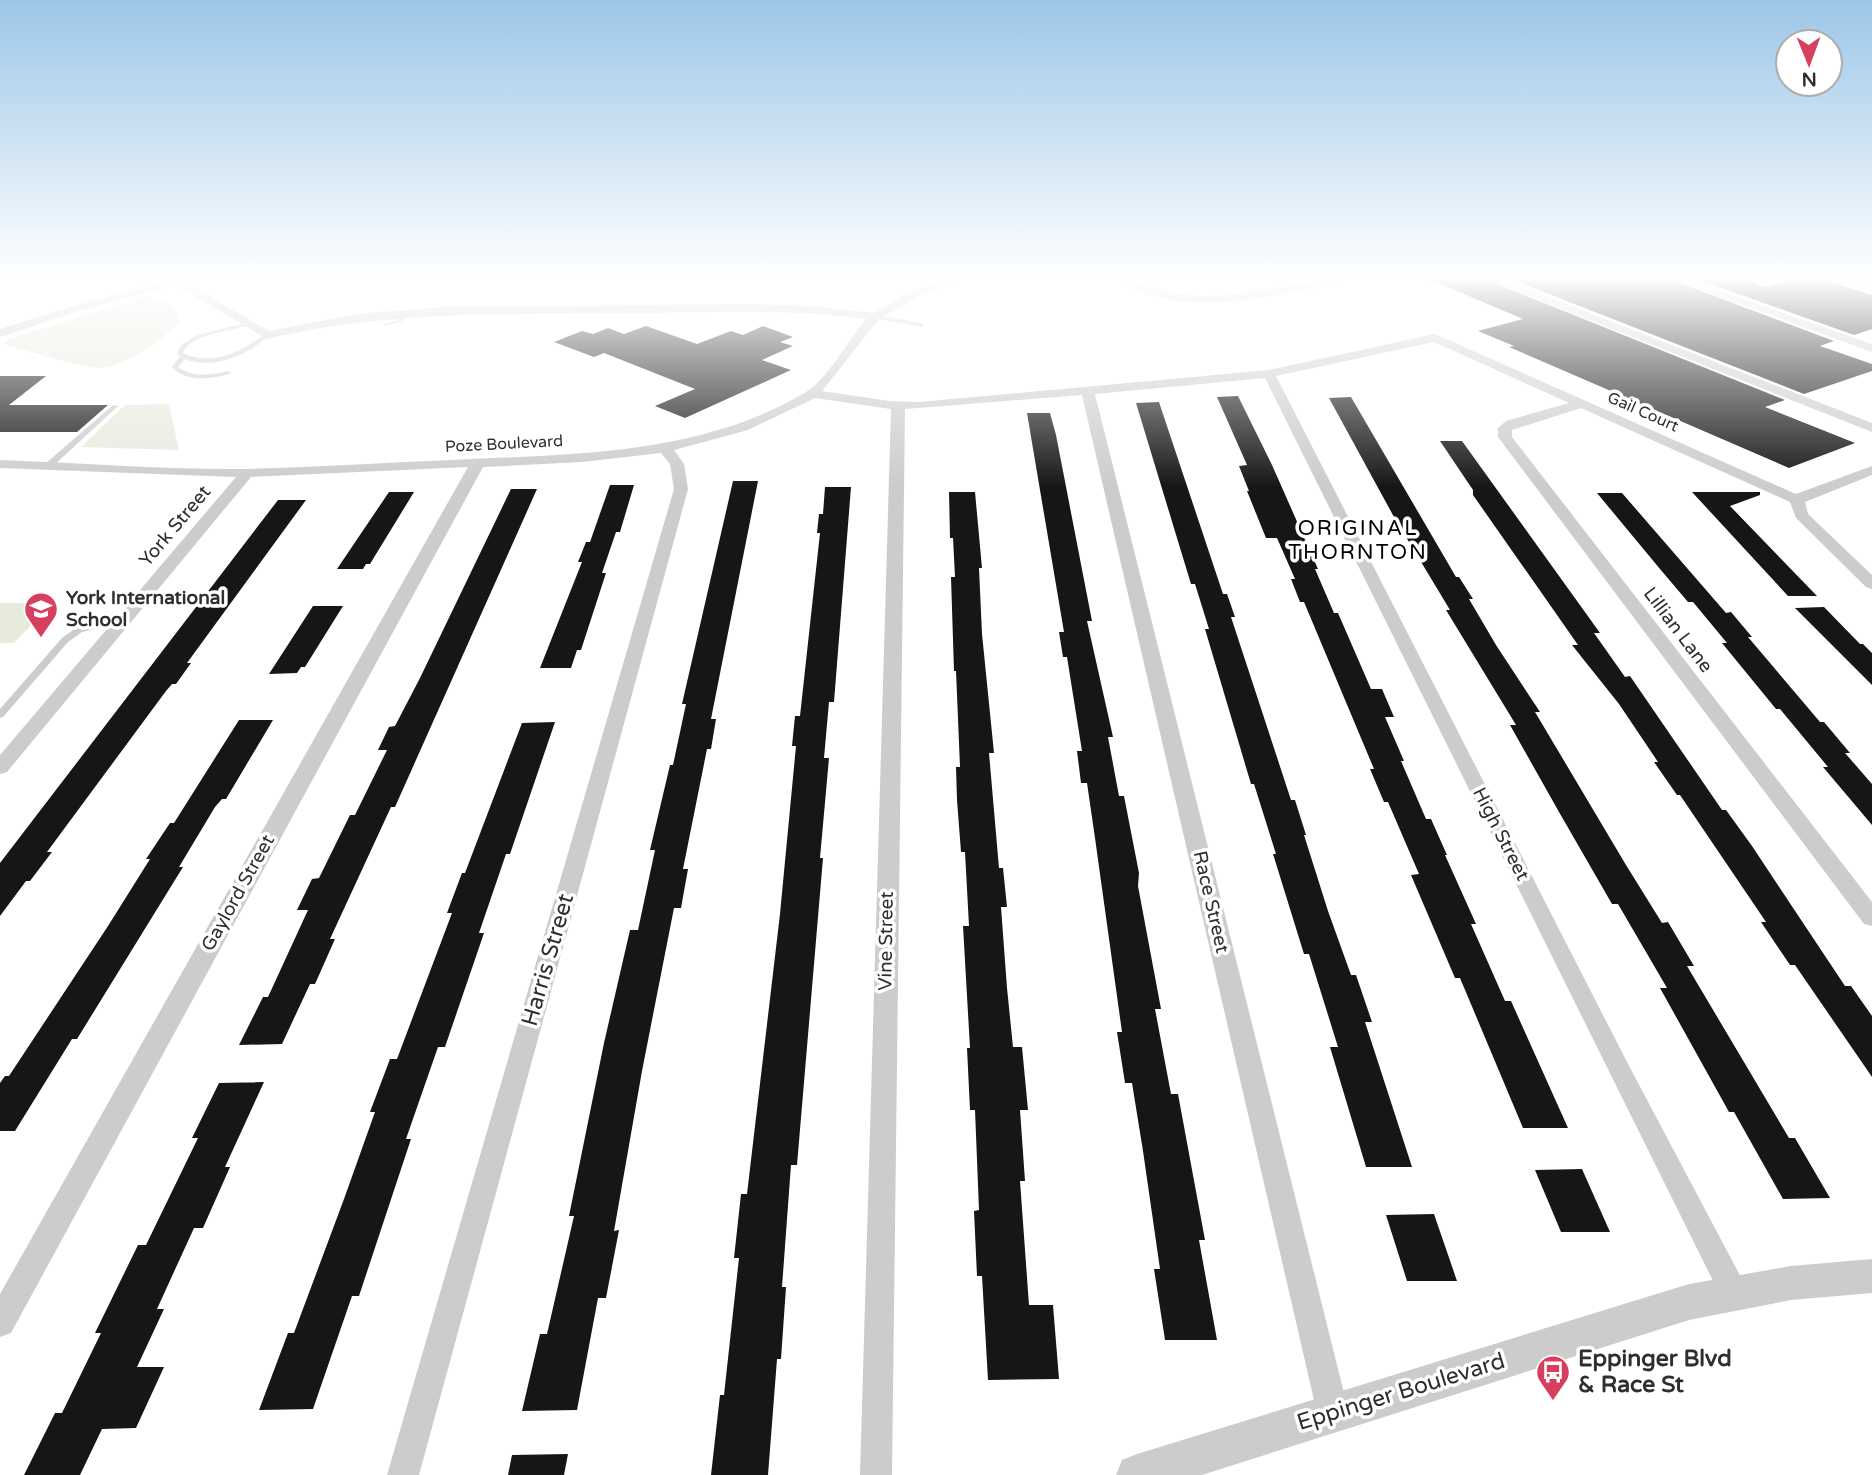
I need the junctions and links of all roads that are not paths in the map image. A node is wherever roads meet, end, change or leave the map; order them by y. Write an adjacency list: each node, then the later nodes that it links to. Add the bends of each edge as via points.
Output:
1 (181, 349): 7 (lane)
2 (248, 349): 7 (lane, via 205,359)
3 (849, 349): 11 (street, Poze Boulevard)
4 (1385, 349): 9 (street, Gail Court)
5 (1459, 349): 12 (street, Gail Court)
6 (1670, 349): 15 (street)
7 (183, 356): 8 (lane, via 175,367 184,374)
8 (228, 373)
9 (1269, 374): 10 (street, Gail Court); 29 (street, High Street)
10 (1088, 391): 14 (street, Gail Court); 31 (street, Race Street)
11 (813, 394): 14 (street, Gail Court); 16 (street, Poze Boulevard, via 743,427)
12 (1580, 404): 22 (street, Gail Court); 27 (street, Lillian Lane, via 1511,424 1505,428 1505,437)
13 (116, 406): 19 (lane)
14 (898, 406): 33 (street, Vine Street)
15 (1872, 428)
16 (665, 447): 17 (street, Poze Boulevard, via 582,458); 32 (street, Harris Street, via 677,464 681,489)
17 (478, 463): 21 (street, Poze Boulevard); 30 (street, Gaylord Street)
18 (0, 464): 19 (street, Poze Boulevard)
19 (48, 466): 21 (street, Poze Boulevard)
20 (1872, 470): 22 (street)
21 (247, 472): 24 (street, York Street)
22 (1797, 500): 23 (street, via 1801,515)
23 (1872, 584)
24 (122, 620): 25 (lane, via 79,630 65,640); 26 (street, York Street)
25 (0, 715)
26 (0, 768)
27 (1872, 918)
28 (1872, 1276): 29 (street, Eppinger Boulevard)
29 (1734, 1293): 31 (street, Eppinger Boulevard, via 1689,1302)
30 (0, 1323)
31 (1334, 1413): 34 (street, Eppinger Boulevard)
32 (403, 1475)
33 (876, 1475)
34 (1137, 1475)

